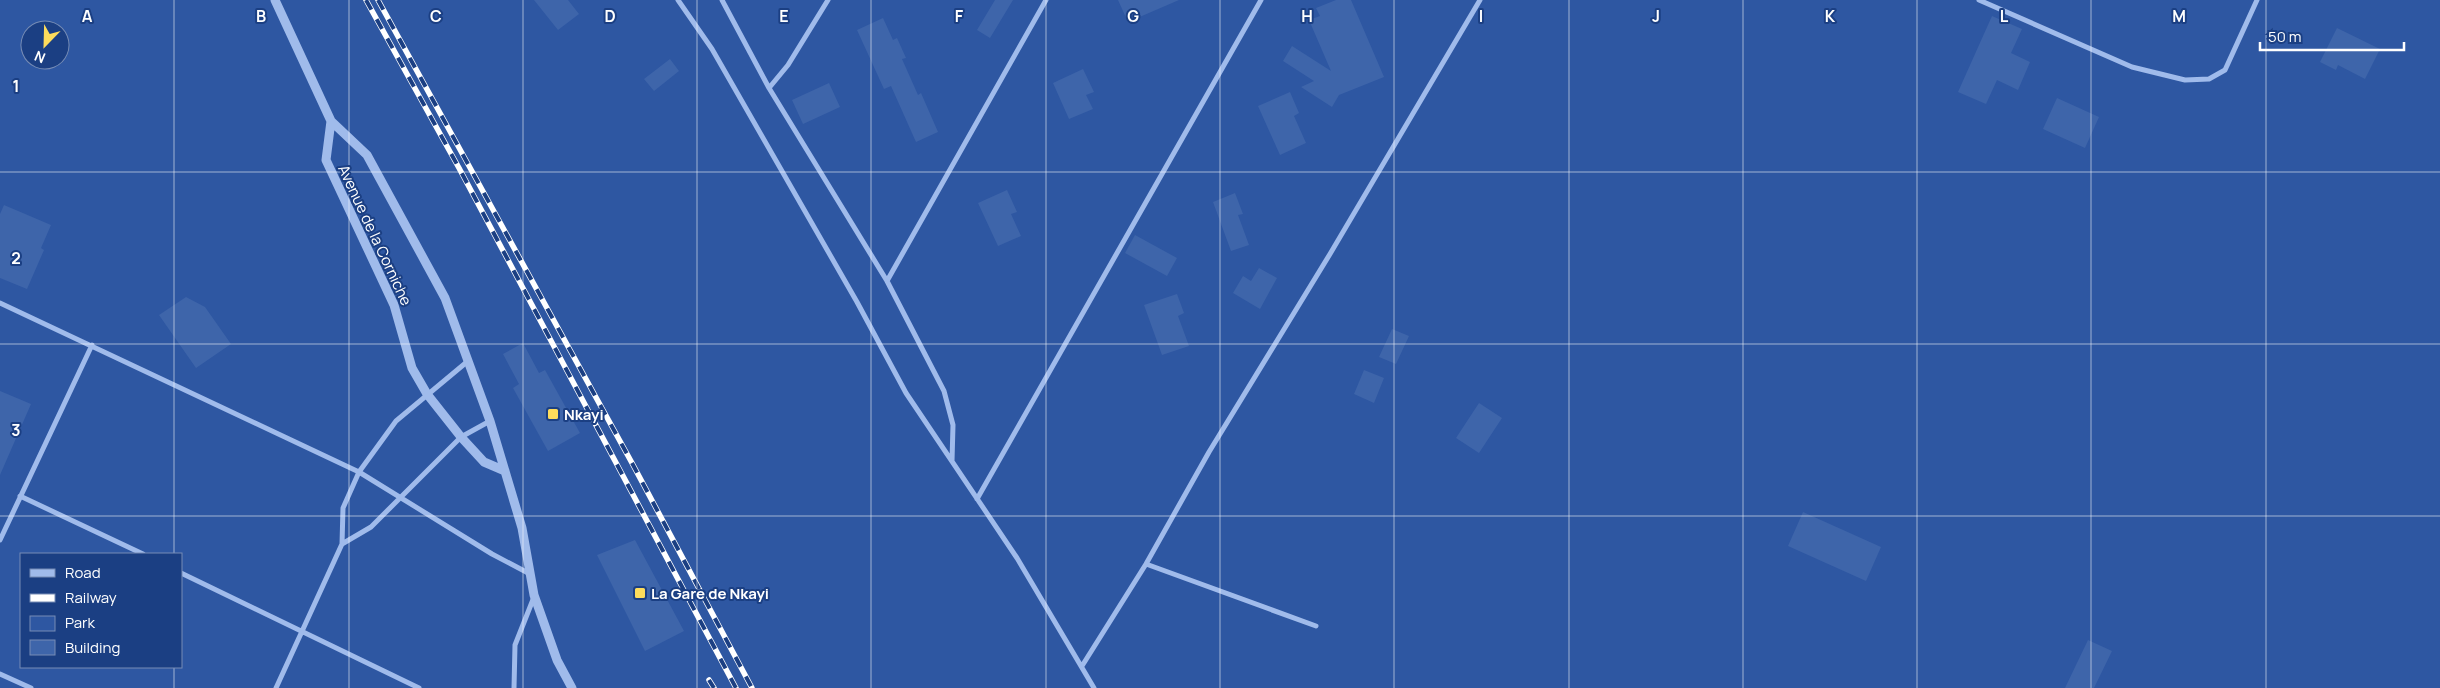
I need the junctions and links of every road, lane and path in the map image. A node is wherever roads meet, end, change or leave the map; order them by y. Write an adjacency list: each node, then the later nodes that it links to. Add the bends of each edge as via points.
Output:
1 (275, 0): 11 (street, Avenue de la Corniche)
2 (678, 0): 19 (street, via 712,49 858,302 906,392)
3 (722, 0): 10 (street)
4 (828, 0): 10 (street, via 788,66)
5 (1046, 0): 12 (street)
6 (1262, 0): 24 (street)
7 (1480, 0): 28 (street, via 1209,452)
8 (1979, 0): 9 (street, via 2132,67 2185,80 2210,79 2225,70)
9 (2257, 0)
10 (769, 88): 12 (street)
11 (331, 121): 15 (street, Avenue de la Corniche, via 367,155 444,298); 16 (street, Avenue de la Corniche, via 326,160 394,305 412,368)
12 (887, 281): 19 (street, via 944,391 953,425)
13 (0, 303): 14 (street)
14 (92, 344): 21 (street); 22 (street)
15 (468, 361): 16 (street); 17 (street, Avenue de la Corniche)
16 (427, 394): 18 (street, Avenue de la Corniche); 21 (street, via 396,421)
17 (490, 421): 18 (street); 20 (street, Avenue de la Corniche)
18 (461, 437): 20 (street, Avenue de la Corniche, via 484,462); 23 (street)
19 (952, 461): 24 (street)
20 (505, 471): 30 (street, Avenue de la Corniche, via 522,528)
21 (359, 472): 23 (street); 26 (street, via 343,508)
22 (20, 496): 25 (street); 27 (street)
23 (400, 498): 26 (street, via 371,526); 30 (street)
24 (977, 499): 34 (street)
25 (0, 540)
26 (342, 544): 33 (street)
27 (141, 553)
28 (1146, 564): 32 (street); 34 (street)
29 (182, 573): 33 (street)
30 (531, 574): 31 (street, Avenue de la Corniche)
31 (534, 595): 39 (street, via 515,646); 40 (street, Avenue de la Corniche, via 556,660)
32 (1316, 626)
33 (302, 630): 37 (street); 38 (street)
34 (1082, 666): 41 (street)
35 (0, 674): 36 (street)
36 (31, 688)
37 (276, 688)
38 (419, 688)
39 (514, 688)
40 (572, 688)
41 (1094, 688)

